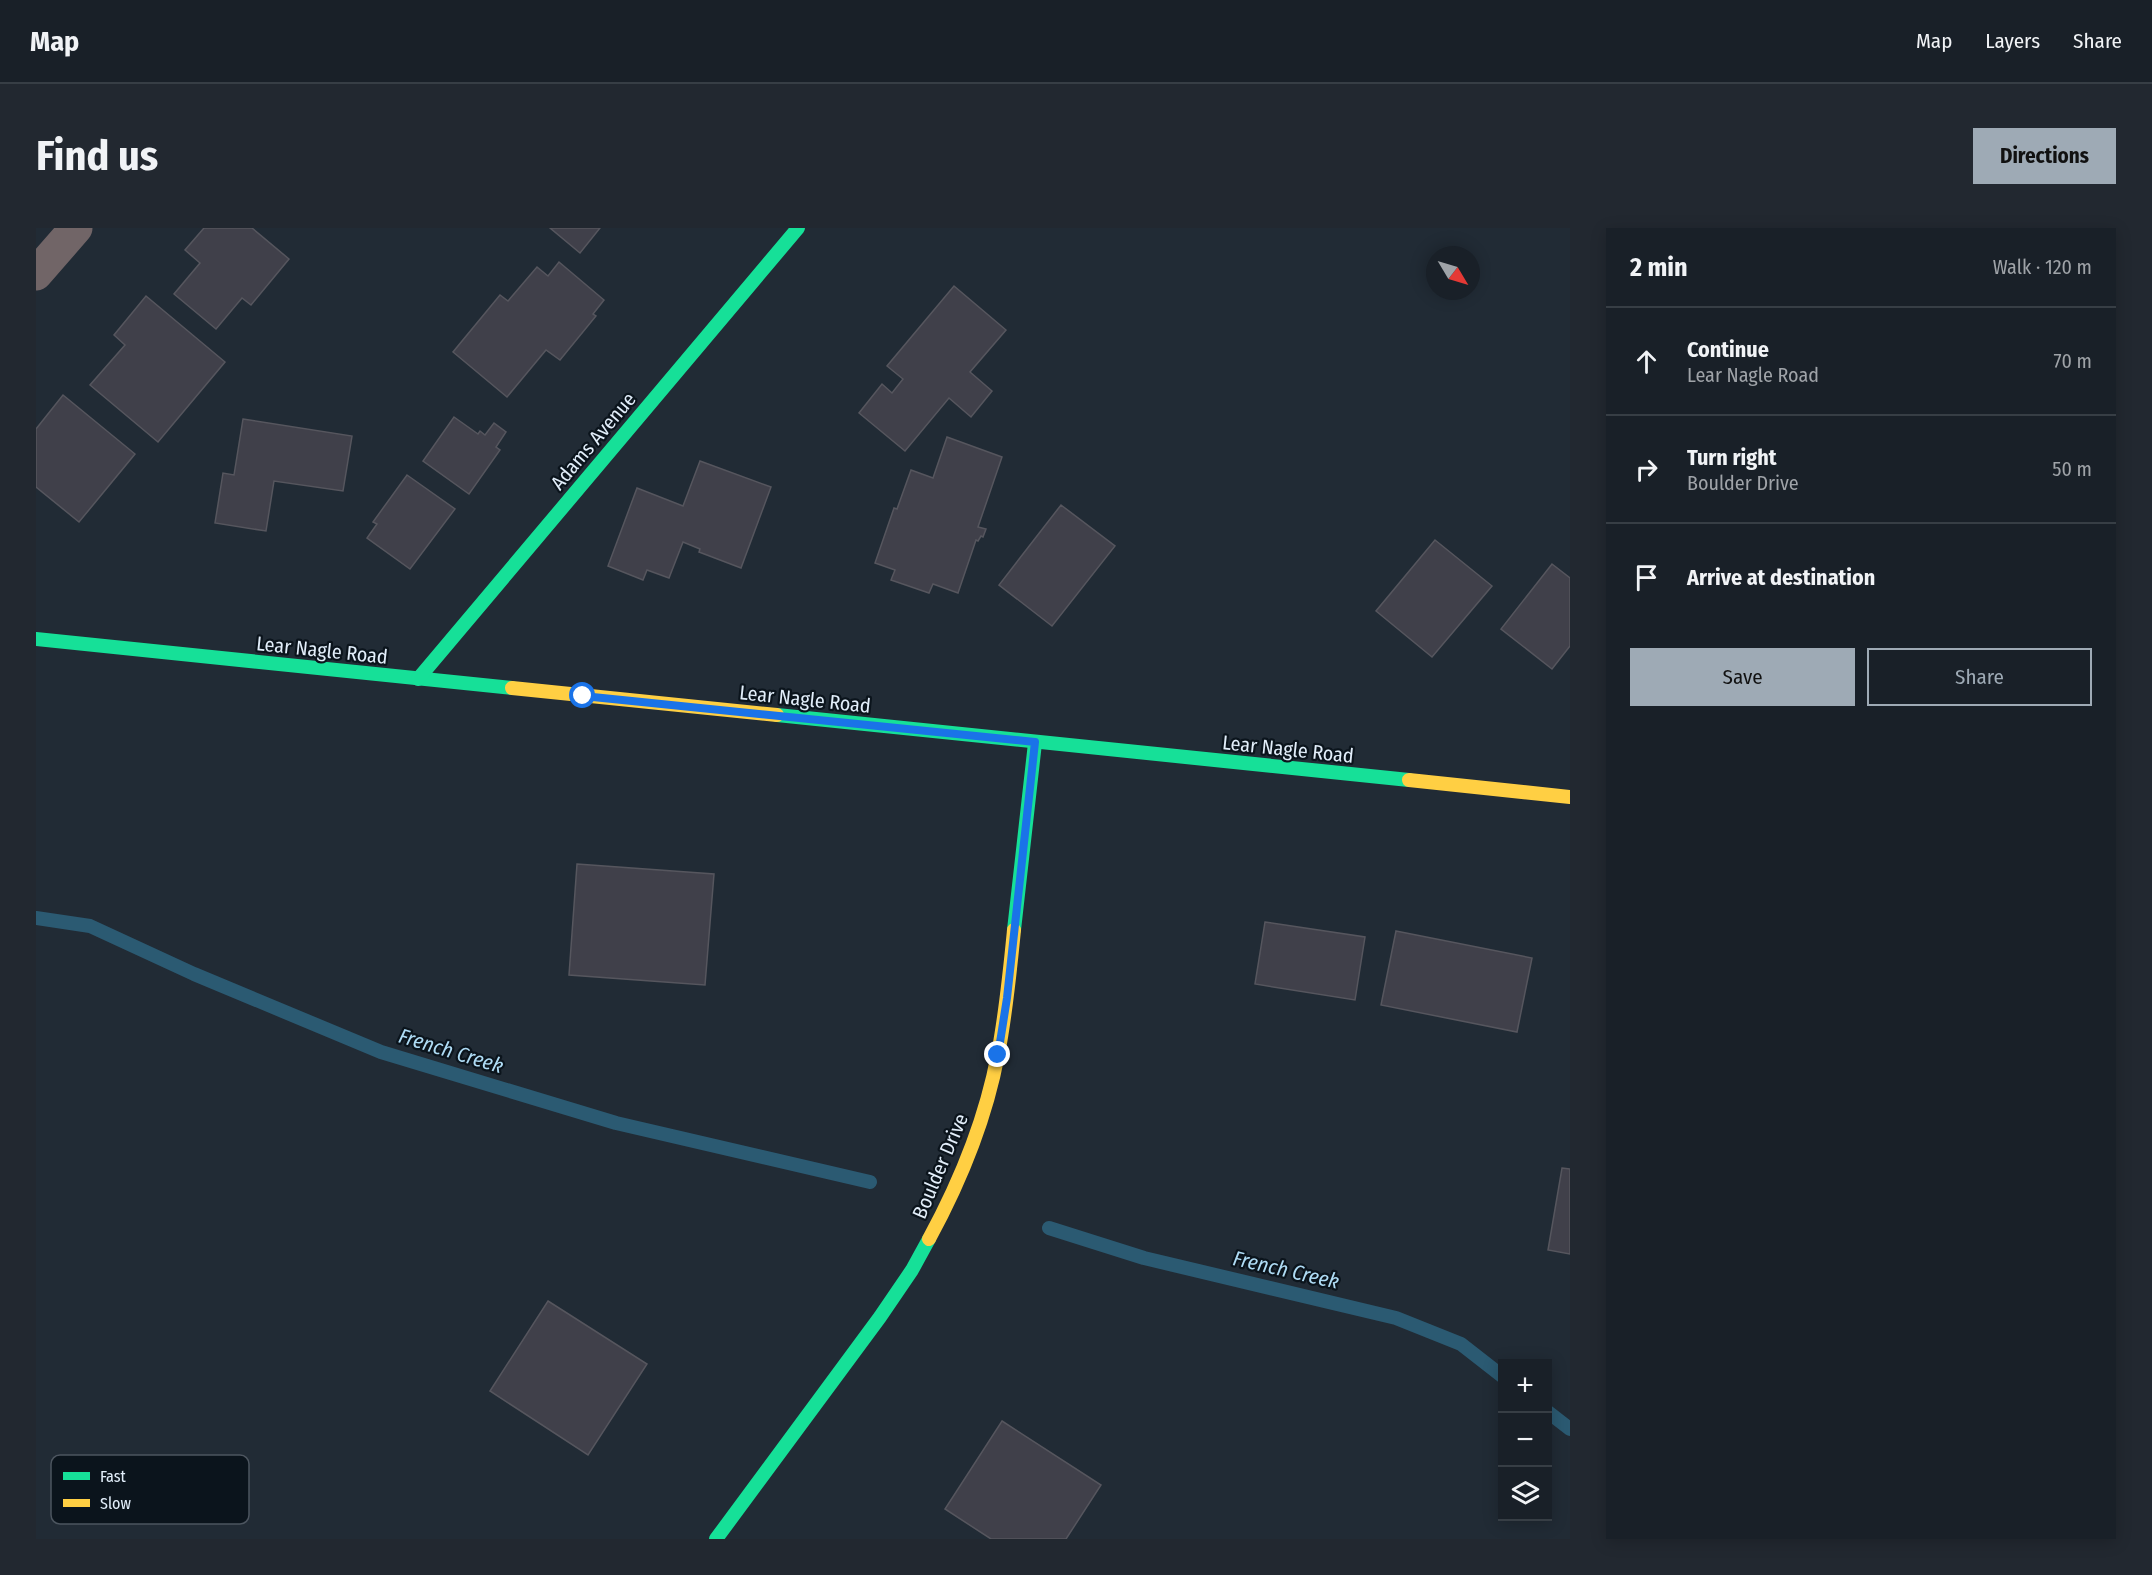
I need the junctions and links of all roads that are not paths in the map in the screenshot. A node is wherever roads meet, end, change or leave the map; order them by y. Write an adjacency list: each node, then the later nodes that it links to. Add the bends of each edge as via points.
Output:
1 (76, 228): 3 (street)
2 (798, 228): 5 (street, Adams Avenue)
3 (36, 274)
4 (36, 639): 5 (street, Lear Nagle Road)
5 (418, 679): 6 (street, Lear Nagle Road)
6 (1035, 742): 7 (street, Lear Nagle Road); 8 (street, Boulder Drive, via 998,1055 984,1111 964,1166 912,1270)
7 (1570, 797)
8 (716, 1539)

